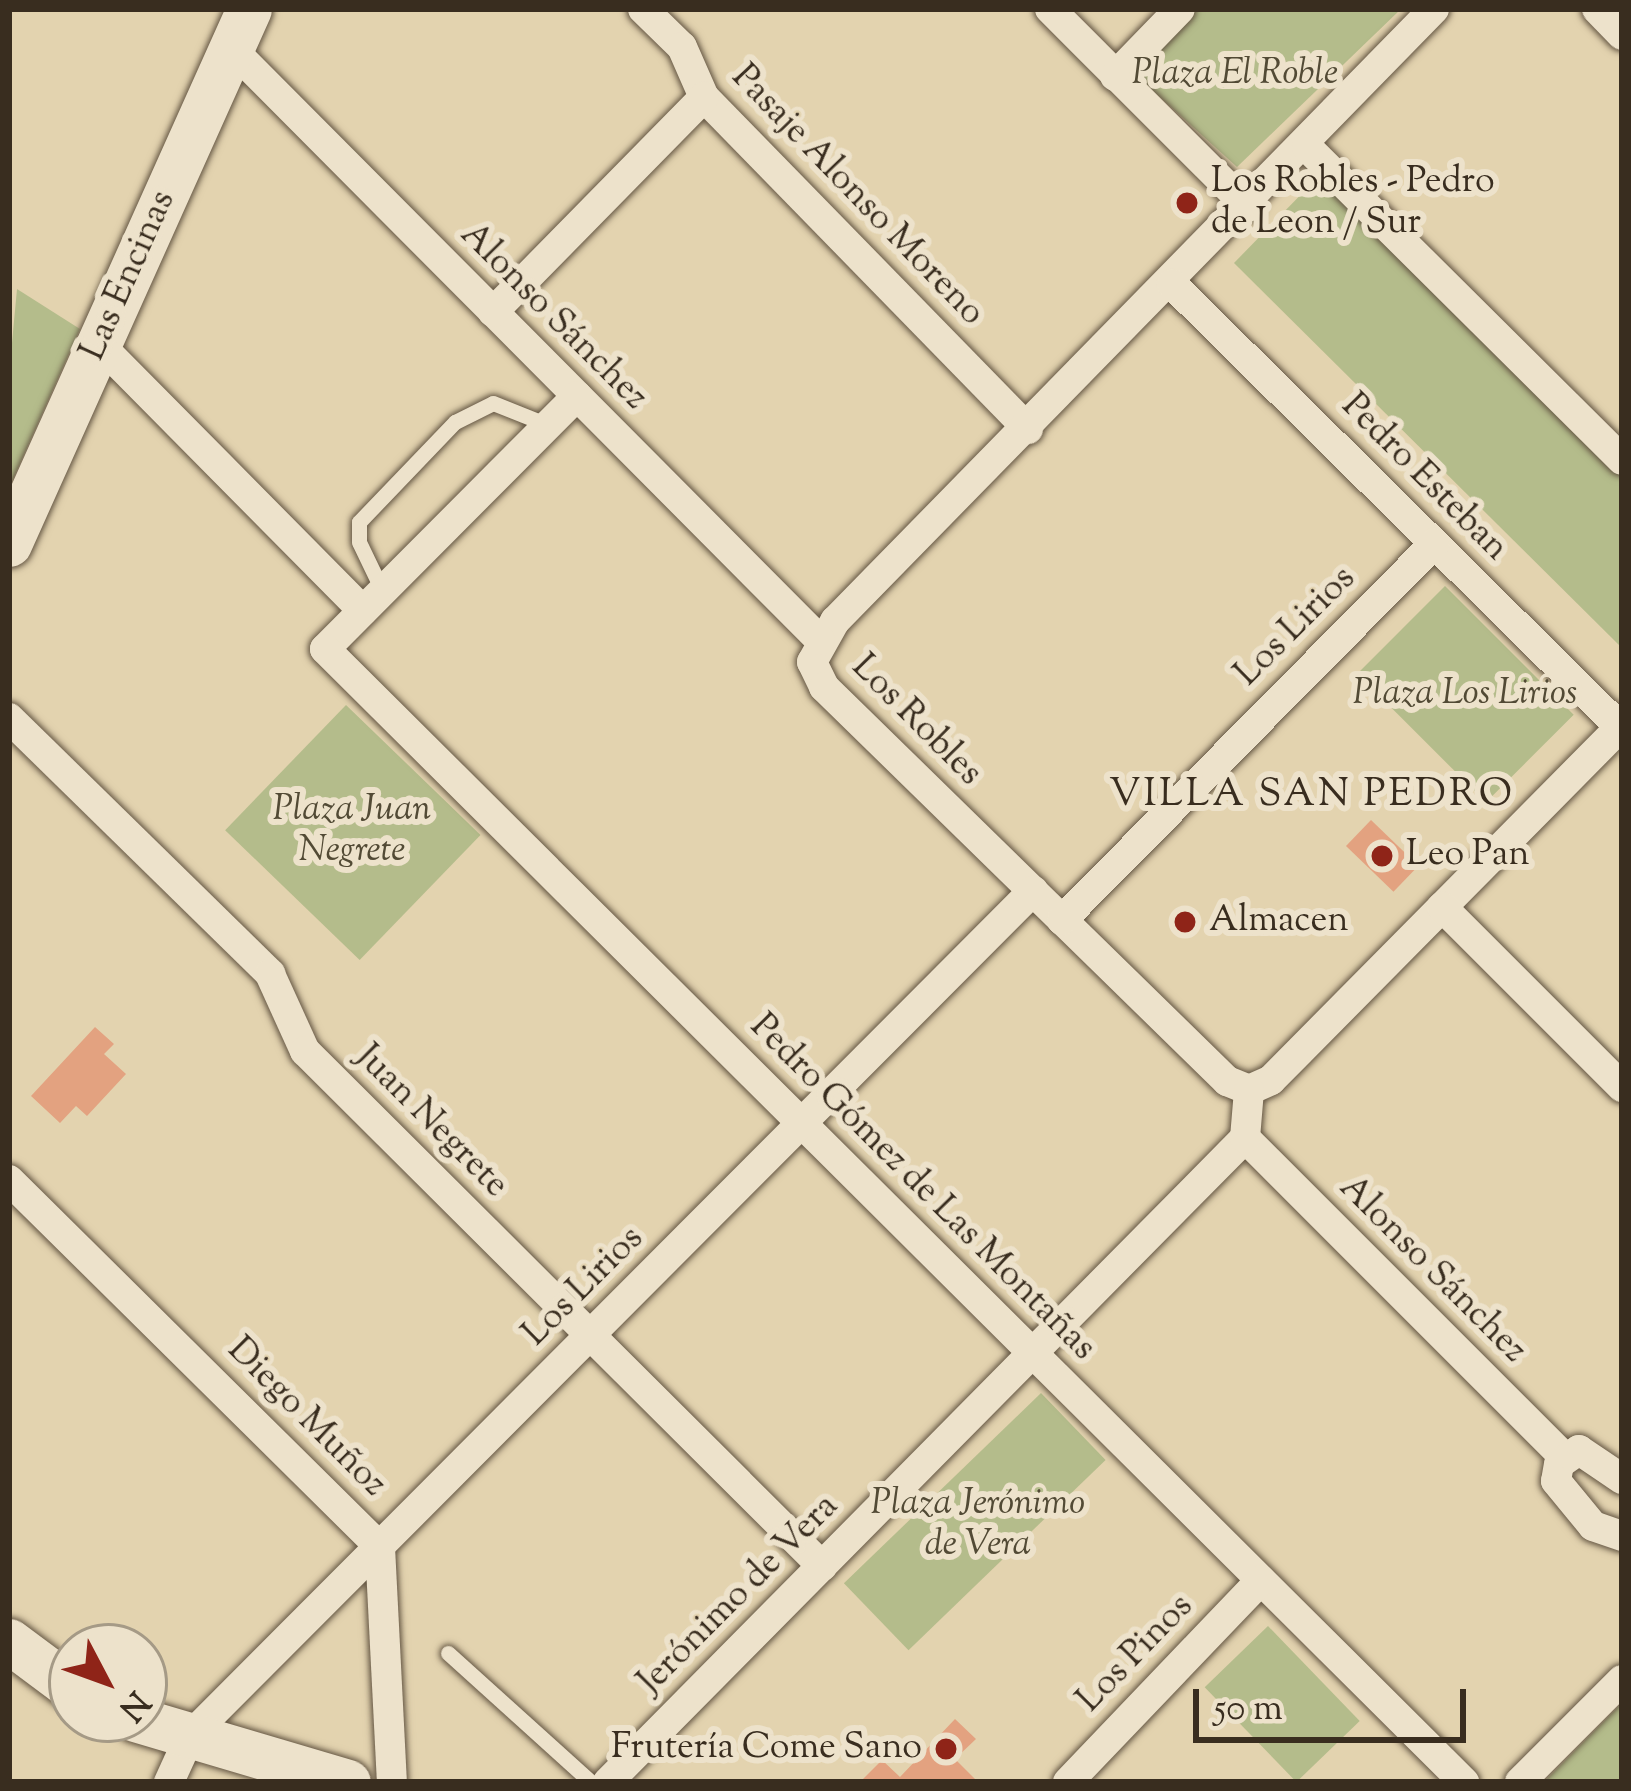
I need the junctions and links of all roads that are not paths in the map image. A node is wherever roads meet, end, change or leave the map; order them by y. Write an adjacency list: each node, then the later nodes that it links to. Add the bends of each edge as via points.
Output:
1 (643, 9): 9 (street, Pasaje Alonso Moreno, via 682,46)
2 (1050, 9): 8 (street)
3 (1180, 9): 8 (street)
4 (1434, 9): 10 (street, Los Robles)
5 (1597, 9): 7 (street)
6 (240, 29): 13 (street, Alonso Sánchez); 14 (street, Las Encinas)
7 (1622, 35)
8 (1115, 76): 11 (street)
9 (704, 97): 13 (street); 17 (street, Pasaje Alonso Moreno)
10 (1307, 147): 11 (street, Los Robles); 18 (street)
11 (1247, 207): 12 (street, Los Robles)
12 (1172, 284): 17 (street, Los Robles); 19 (street, Pedro Esteban)
13 (494, 312): 15 (street, Alonso Sánchez)
14 (99, 344): 20 (street, Las Encinas); 21 (street)
15 (577, 396): 16 (street); 22 (street, Alonso Sánchez)
16 (548, 425): 21 (street); 21 (lane, via 493,403 455,422 359,522)
17 (1028, 429): 22 (street, Los Robles)
18 (1622, 460)
19 (1435, 543): 24 (street, Pedro Esteban); 27 (street, Los Lirios)
20 (9, 544)
21 (373, 602): 30 (street, Pedro Gómez de Las Montañas, via 326,649)
22 (820, 640): 25 (street, Los Robles, via 812,662 824,687)
23 (9, 718): 33 (street, Juan Negrete, via 270,974 305,1051)
24 (1621, 726): 26 (street)
25 (1033, 891): 27 (street, Los Robles); 30 (street, Los Lirios)
26 (1442, 907): 28 (street); 29 (street, via 1270,1080)
27 (1062, 920): 29 (street, Los Robles, via 1227,1081)
28 (1622, 1087)
29 (1249, 1090): 31 (street)
30 (802, 1123): 33 (street, Los Lirios); 34 (street, Pedro Gómez de Las Montañas)
31 (1245, 1138): 34 (street, Jerónimo de Vera); 35 (street, Alonso Sánchez)
32 (9, 1180): 38 (street, Diego Muñoz)
33 (591, 1336): 38 (street, Los Lirios); 39 (street, Juan Negrete)
34 (1033, 1353): 39 (street, Jerónimo de Vera); 40 (street, Pedro Gómez de Las Montañas)
35 (1564, 1457): 36 (street, via 1586,1451); 37 (street, via 1556,1481 1564,1499 1603,1533)
36 (1622, 1479)
37 (1622, 1536)
38 (380, 1547): 46 (street, Los Lirios); 50 (street, Diego Muñoz)
39 (822, 1566): 52 (street, Jerónimo de Vera)
40 (1261, 1580): 53 (street, Los Pinos); 54 (street, Pedro Gómez de Las Montañas)
41 (9, 1641): 43 (street)
42 (448, 1653): 51 (lane)
43 (48, 1670)
44 (1622, 1680): 47 (street)
45 (168, 1729): 46 (street)
46 (190, 1736): 48 (street); 49 (street)
47 (1524, 1781)
48 (169, 1782)
49 (348, 1782)
50 (392, 1782)
51 (591, 1782)
52 (608, 1782)
53 (1067, 1782)
54 (1464, 1782)

